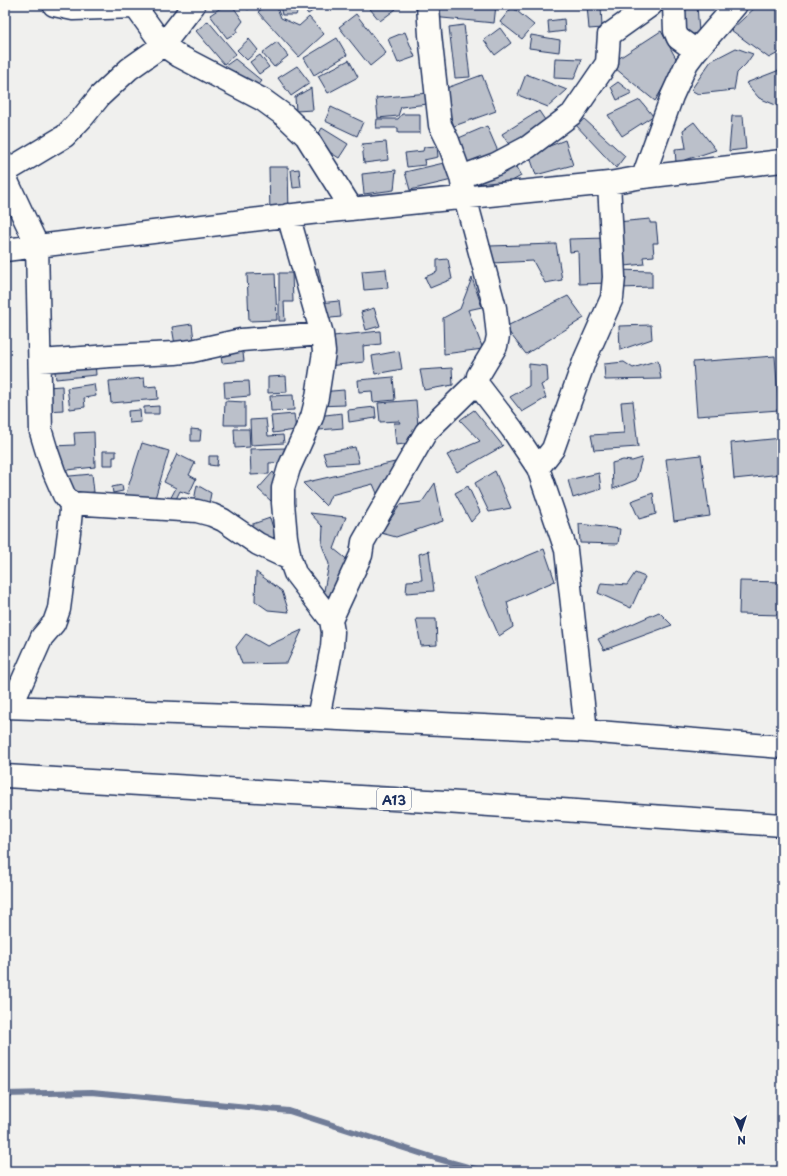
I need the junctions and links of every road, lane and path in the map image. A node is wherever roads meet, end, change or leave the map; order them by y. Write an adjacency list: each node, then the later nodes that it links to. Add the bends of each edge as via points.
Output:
1 (54, 5): 7 (main road, via 72,9)
2 (194, 5): 8 (main road)
3 (428, 5): 15 (main road, via 440,125)
4 (651, 5): 15 (main road, via 608,34 608,63 572,114 528,147 496,164)
5 (674, 5): 9 (main road, via 675,31 678,38)
6 (736, 5): 9 (main road)
7 (135, 6): 8 (main road)
8 (163, 45): 11 (main road, via 129,69 100,96 65,136); 16 (main road, via 178,56 263,100 285,116 306,136)
9 (696, 51): 13 (main road, via 687,63 672,96)
10 (782, 161): 13 (main road)
11 (5, 172)
12 (5, 177): 18 (main road)
13 (643, 177): 14 (main road)
14 (609, 183): 15 (main road); 23 (main road, via 614,277 612,298 585,359 553,449)
15 (463, 187): 16 (main road); 22 (main road, via 492,294 498,336 496,346)
16 (352, 208): 17 (main road)
17 (288, 216): 18 (main road); 20 (main road)
18 (37, 245): 19 (main road); 21 (main road)
19 (5, 250)
20 (322, 334): 21 (main road, via 241,340 175,353); 25 (main road, via 324,359 312,417 289,468 283,488)
21 (40, 361): 24 (main road, via 41,432 54,472)
22 (477, 382): 23 (main road); 26 (main road, via 426,432 364,542 361,555)
23 (538, 468): 29 (main road, via 566,550)
24 (70, 503): 25 (main road, via 197,511 223,520 258,544); 27 (main road, via 59,609 54,623 42,637)
25 (290, 559): 26 (main road, via 295,573)
26 (331, 620): 28 (main road, via 332,647)
27 (8, 707): 28 (main road)
28 (318, 718): 29 (main road)
29 (586, 731): 30 (main road)
30 (782, 747)
31 (5, 776): 32 (main road, A13)
32 (782, 825)

